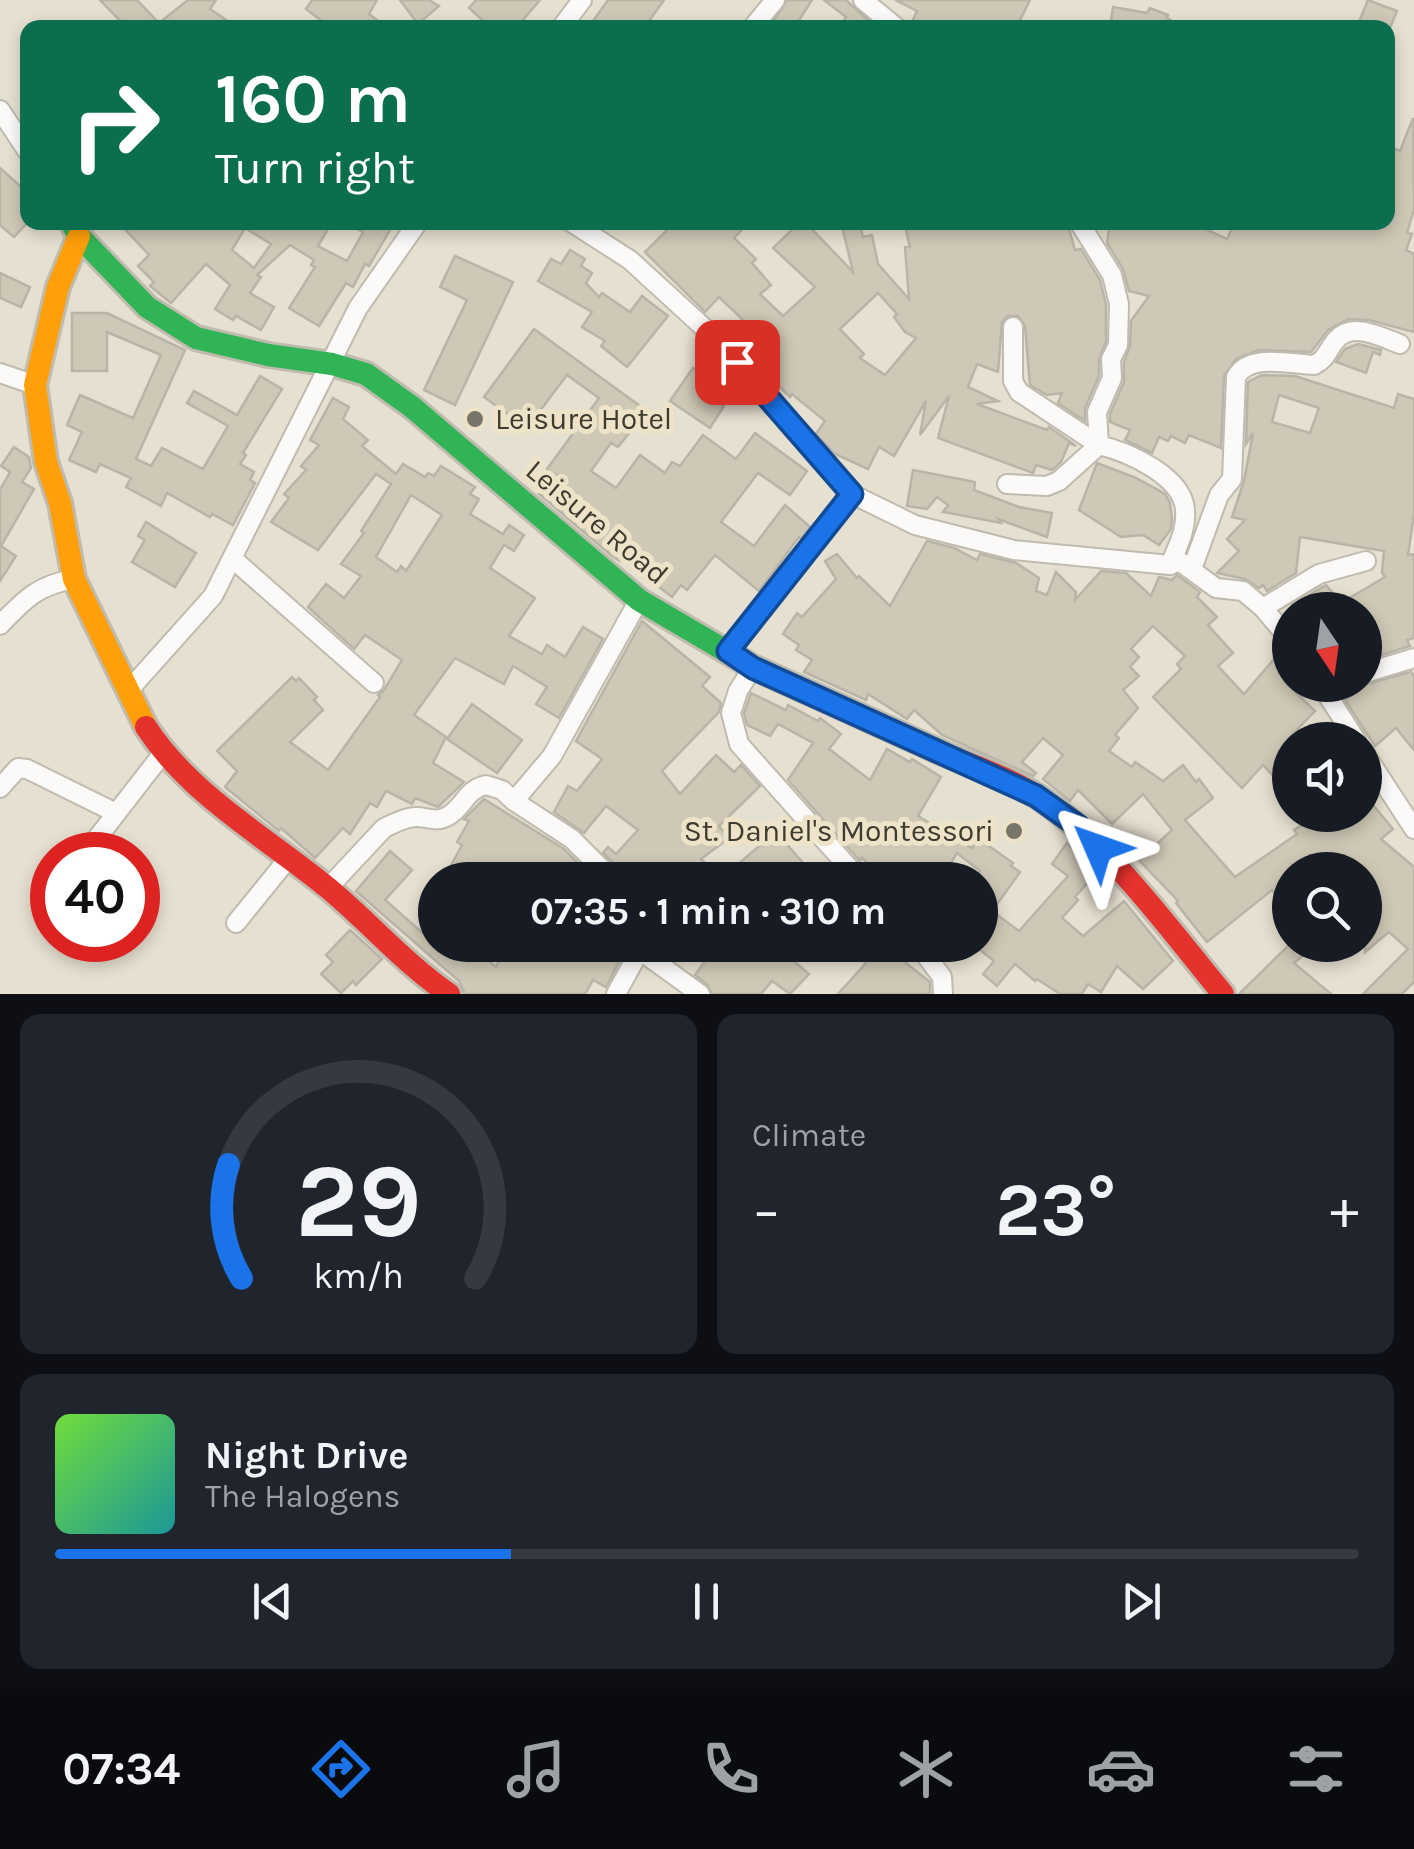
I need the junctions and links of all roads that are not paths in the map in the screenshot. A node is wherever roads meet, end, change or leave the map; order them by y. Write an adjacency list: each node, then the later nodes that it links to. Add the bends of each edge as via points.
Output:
1 (775, 0): 3 (street)
2 (863, 0): 4 (street)
3 (759, 20)
4 (887, 20)
5 (0, 110): 6 (street)
6 (20, 140)
7 (75, 230): 16 (street)
8 (76, 230): 14 (street, Leisure Road, via 147,307 196,338)
9 (412, 230): 14 (street, via 358,308)
10 (583, 230): 19 (street, via 630,260 712,335)
11 (1084, 230): 17 (street, via 1112,274 1119,304 1112,378 1097,412)
12 (1013, 328): 17 (street, via 1018,392)
13 (1400, 344): 23 (street, via 1350,330 1314,365 1252,362 1241,368 1232,479 1219,495)
14 (332, 364): 20 (street); 25 (street, Leisure Road, via 366,374 412,407)
15 (0, 373): 16 (street)
16 (35, 385): 24 (street)
17 (1100, 445): 18 (street, via 1047,486); 22 (street, via 1160,472 1177,490 1186,508)
18 (1007, 484)
19 (852, 494): 22 (street, via 915,525 1014,550); 29 (street)
20 (233, 558): 33 (street); 34 (street, via 212,596)
21 (1366, 561): 26 (street, via 1320,574)
22 (1170, 564): 23 (street, via 1179,560)
23 (1192, 570): 26 (street, via 1216,588 1243,591)
24 (74, 579): 28 (street, via 48,583); 34 (street)
25 (639, 600): 29 (street, Leisure Road); 38 (street, via 552,756)
26 (1263, 608): 27 (street)
27 (1272, 619)
28 (0, 625)
29 (728, 651): 31 (street, Leisure Road)
30 (1414, 658): 32 (street)
31 (753, 668): 44 (street, via 731,713 740,744); 54 (street, Leisure Road, via 1036,796 1078,826)
32 (1382, 668)
33 (374, 683)
34 (128, 691): 35 (street)
35 (163, 753): 39 (street); 42 (street)
36 (1382, 780): 40 (street)
37 (0, 788): 39 (street, via 12,772 27,769)
38 (514, 801): 43 (street); 45 (street, via 502,790 475,787 452,815 384,828)
39 (114, 812): 41 (street)
40 (1414, 829)
41 (100, 832)
42 (287, 860): 45 (street); 46 (street)
43 (595, 862)
44 (844, 862)
45 (328, 888): 50 (street)
46 (236, 923)
47 (632, 962): 51 (street)
48 (658, 962): 52 (street)
49 (931, 962): 53 (street, via 942,977)
50 (449, 994)
51 (616, 994)
52 (700, 994)
53 (943, 994)
54 (1223, 994)

